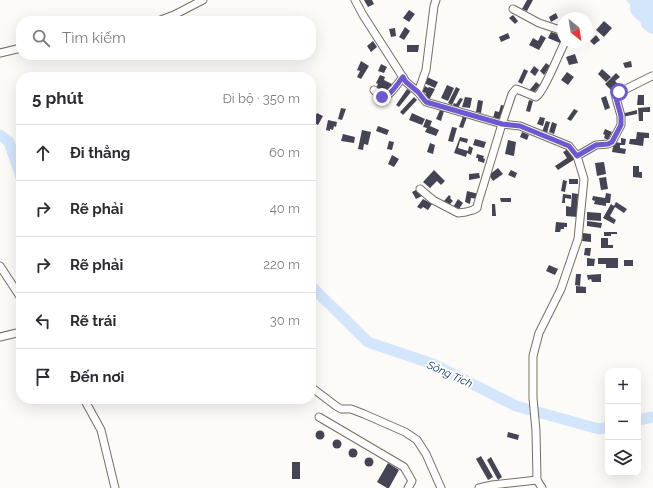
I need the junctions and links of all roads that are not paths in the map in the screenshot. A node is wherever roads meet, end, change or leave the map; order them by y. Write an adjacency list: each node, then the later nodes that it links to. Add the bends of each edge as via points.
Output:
1 (203, 0): 5 (street)
2 (355, 0): 11 (street)
3 (436, 0): 13 (street, via 426,70)
4 (514, 9): 6 (street, via 539,23)
5 (171, 16)
6 (557, 29)
7 (562, 48): 14 (street, via 539,95 536,97 516,89)
8 (16, 49): 9 (street)
9 (0, 53)
10 (652, 76): 15 (street, via 616,94 621,125 612,142 596,145)
11 (403, 77): 12 (street, via 387,96 382,97); 13 (street)
12 (374, 90)
13 (418, 92): 14 (street, via 426,102)
14 (502, 124): 15 (street, via 520,126 569,146); 16 (street, via 477,208 458,212 433,200)
15 (577, 156): 24 (street, via 584,178 578,239 561,289 539,333 533,356)
16 (420, 189)
17 (0, 266): 18 (street)
18 (16, 290)
19 (16, 333): 20 (street)
20 (0, 337)
21 (316, 391): 27 (street, via 341,409 351,409 364,414 417,440 426,454)
22 (87, 404): 25 (street, via 101,430)
23 (319, 417): 26 (street, via 404,467 412,481)
24 (537, 480): 28 (street); 29 (street)
25 (115, 488)
26 (408, 488)
27 (440, 488)
28 (479, 488)
29 (542, 488)

